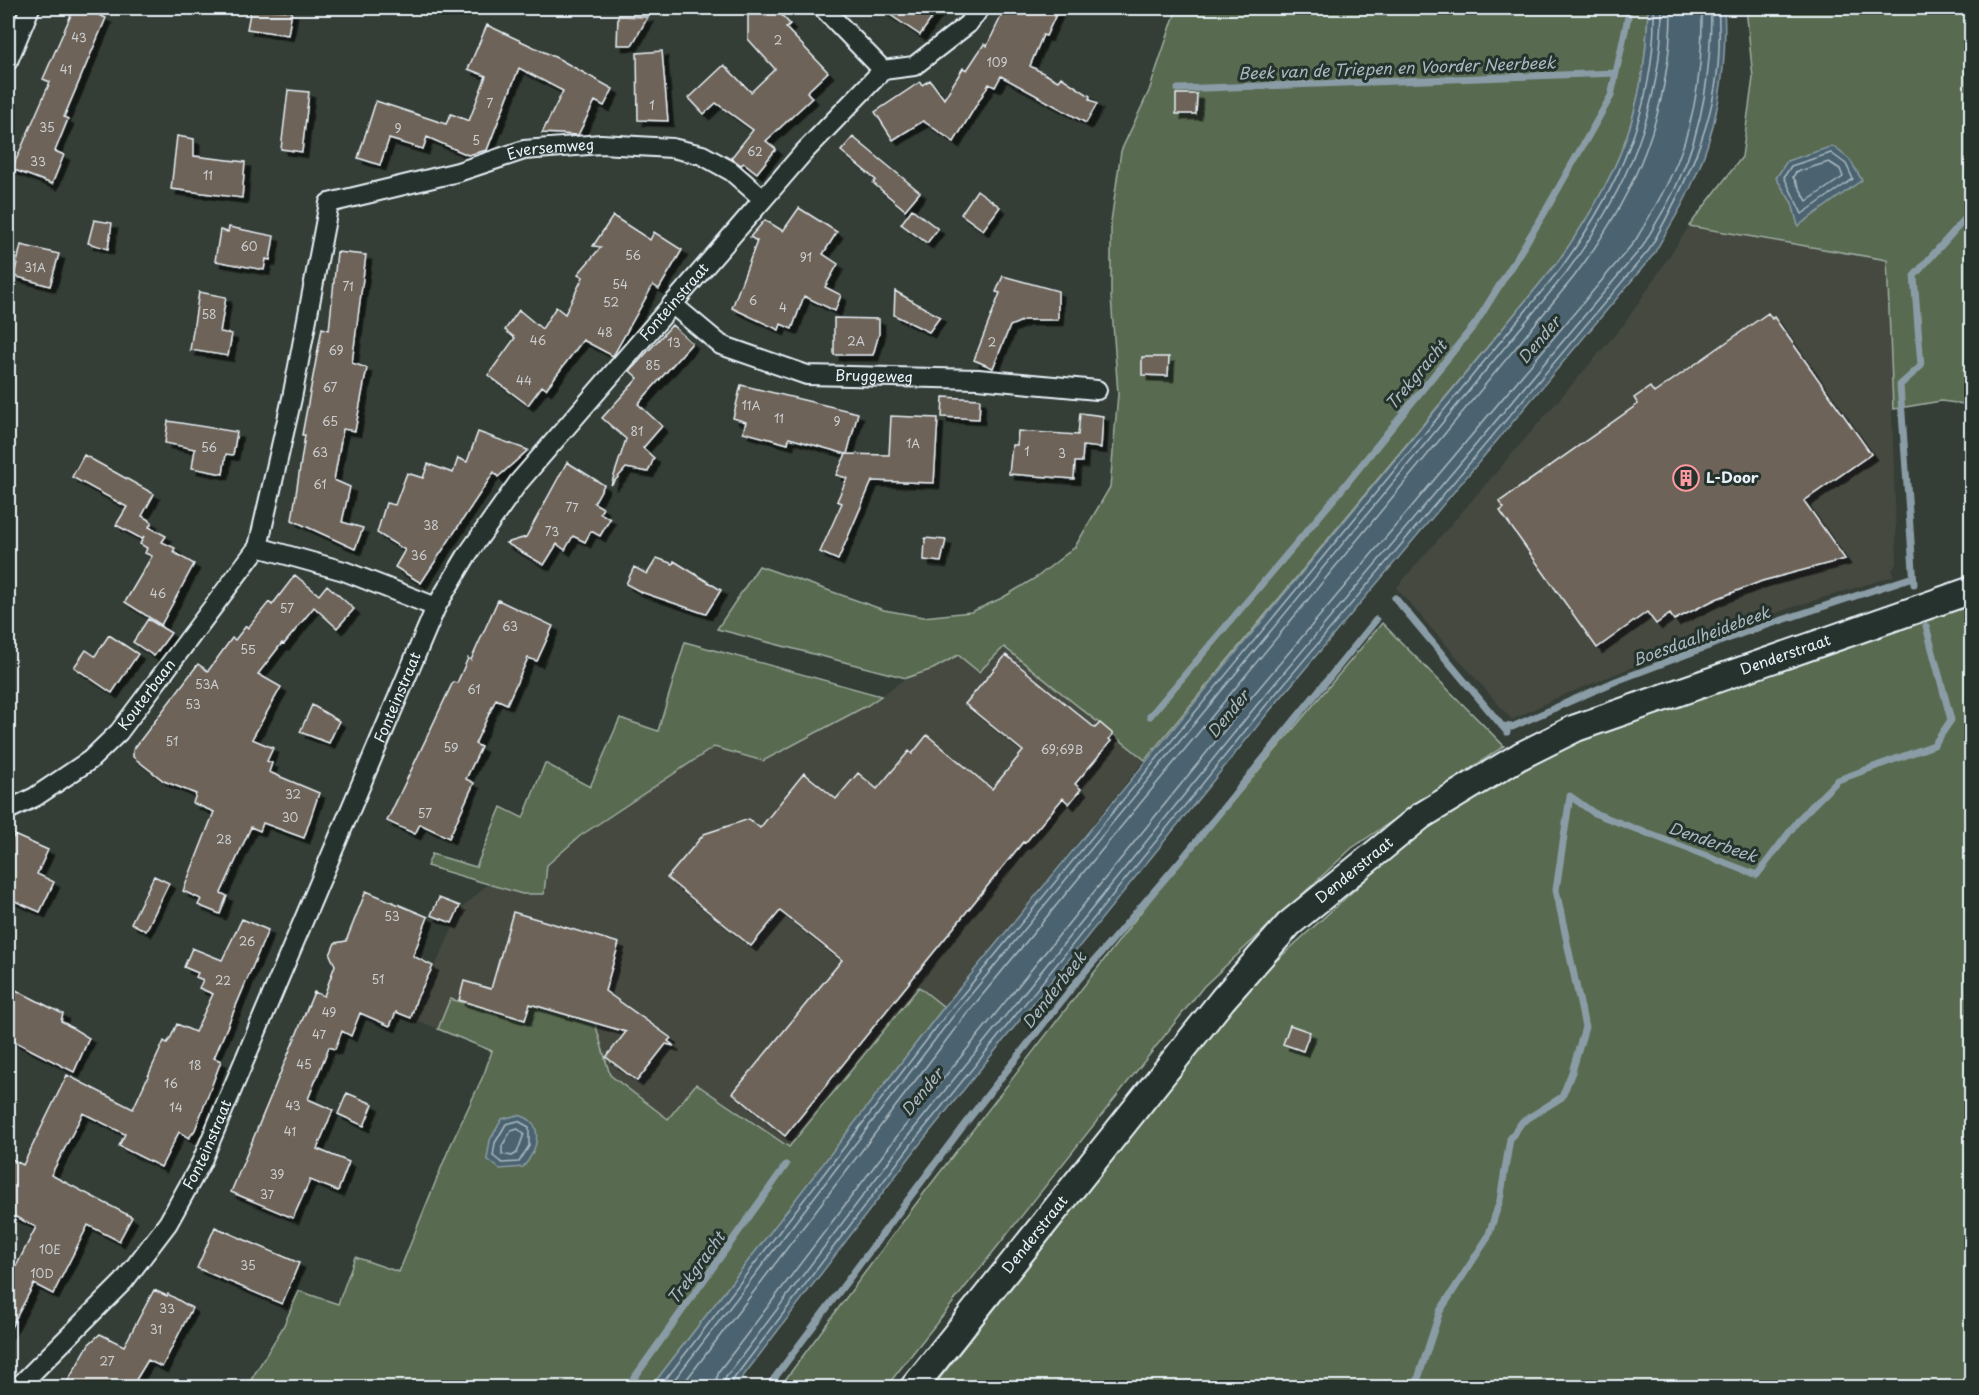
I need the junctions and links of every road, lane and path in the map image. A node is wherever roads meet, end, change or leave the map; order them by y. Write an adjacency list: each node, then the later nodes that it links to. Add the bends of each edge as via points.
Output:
1 (30, 8): 4 (street)
2 (824, 8): 5 (street)
3 (980, 8): 5 (street, via 968,24 914,66)
4 (8, 61)
5 (880, 66): 6 (street, Fonteinstraat)
6 (763, 199): 7 (street, Eversemweg, via 731,171 702,155 672,148 601,144 524,150 458,172); 8 (street, Fonteinstraat)
7 (329, 203): 10 (street, Kouterbaan, via 292,398)
8 (672, 304): 9 (street, Bruggeweg, via 721,345 807,375 978,379); 12 (street, Fonteinstraat, via 518,483)
9 (1097, 390)
10 (258, 547): 12 (street, via 344,571); 13 (street, Kouterbaan, via 119,732 90,760)
11 (1971, 590): 15 (street, Denderstraat, via 1576,728 1520,756 1421,816 1288,924 1223,999)
12 (436, 606): 14 (street, Fonteinstraat, via 201,1163 168,1223 124,1281)
13 (8, 810)
14 (17, 1388)
15 (913, 1388)

